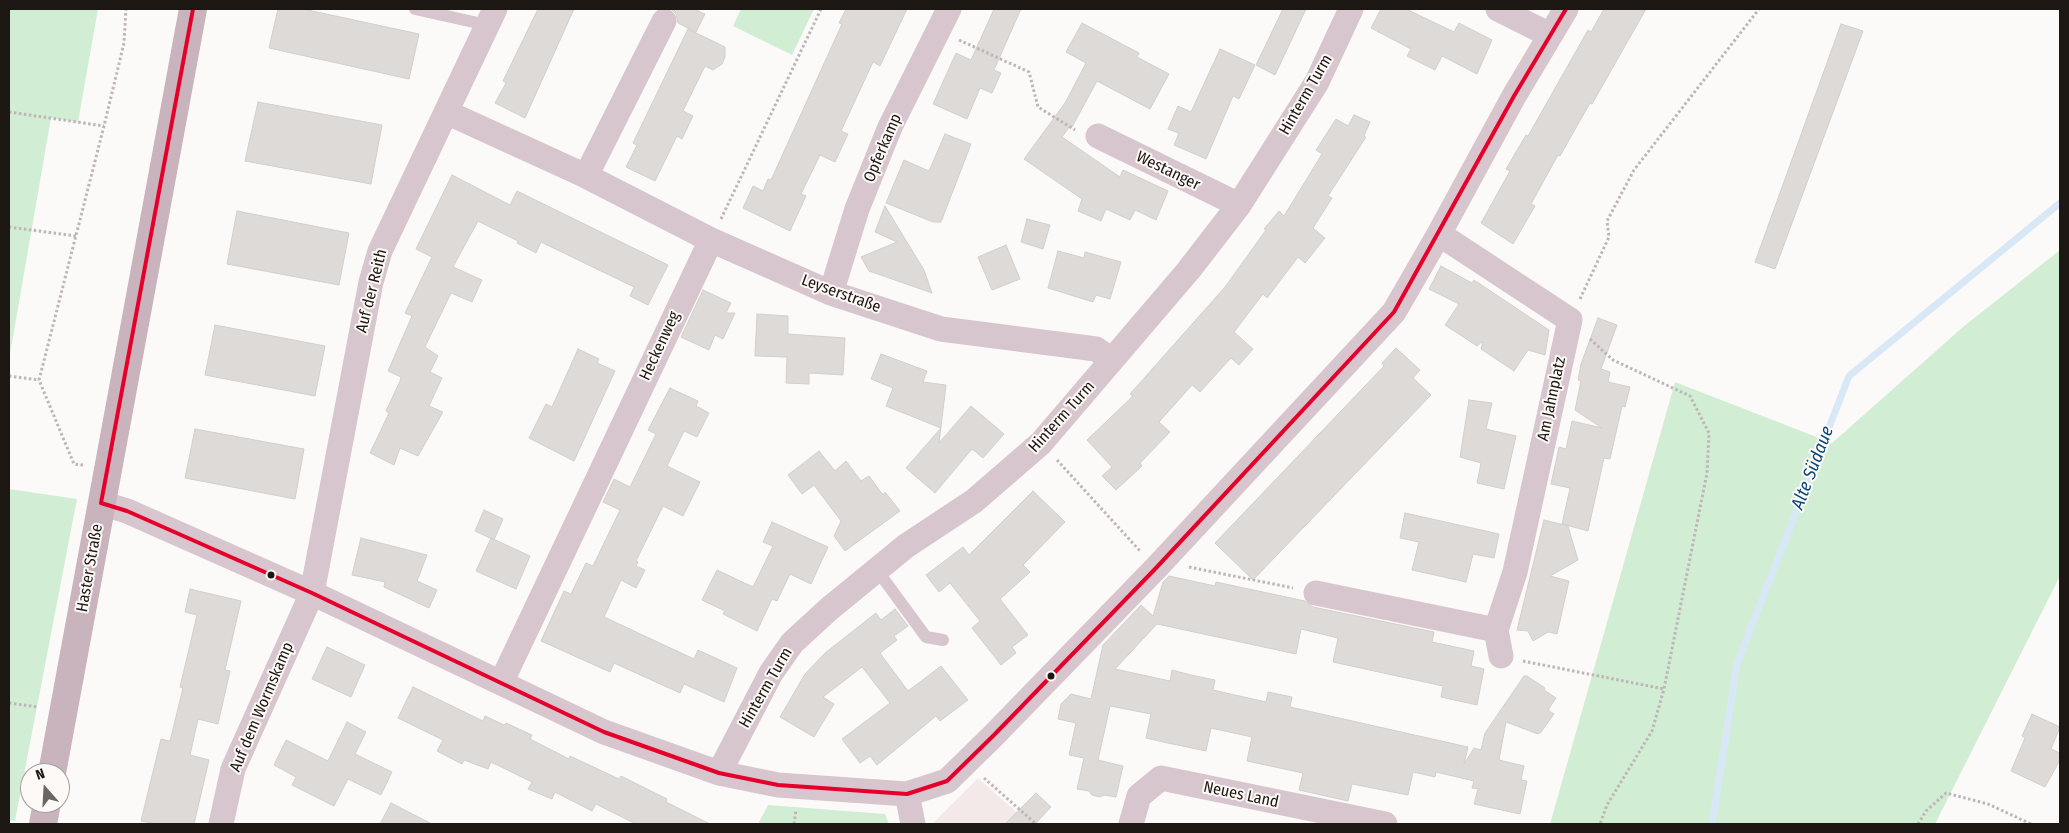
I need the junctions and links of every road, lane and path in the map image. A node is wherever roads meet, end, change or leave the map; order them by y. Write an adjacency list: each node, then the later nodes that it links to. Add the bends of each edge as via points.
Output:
1 (126, 9): 15 (path, via 124,43)
2 (193, 9): 28 (main road, Haster Straße)
3 (415, 9): 9 (lane)
4 (821, 9): 22 (path)
5 (1351, 9): 18 (street, Hinterm Turm, via 1317,82)
6 (1498, 9): 12 (street)
7 (1566, 9): 12 (street)
8 (1759, 9): 24 (path, via 1634,170 1607,221 1609,237)
9 (491, 17): 14 (street, Auf der Reith)
10 (943, 20): 16 (path, via 1029,72 1038,107 1081,134); 23 (street, Opferkamp, via 890,127 857,209)
11 (664, 21): 17 (street)
12 (1550, 35): 20 (street)
13 (9, 112): 15 (path)
14 (446, 112): 17 (street, Leyserstraße); 31 (street, Auf der Reith, via 380,251 371,282)
15 (104, 126): 21 (path)
16 (1098, 136): 18 (street, Westanger)
17 (586, 176): 22 (street, Leyserstraße)
18 (1238, 206): 25 (street, Hinterm Turm)
19 (9, 227): 21 (path)
20 (1440, 234): 24 (street); 39 (street, via 1394,312 1156,568)
21 (76, 236): 27 (path)
22 (711, 240): 23 (street, Leyserstraße); 36 (street, Heckenweg)
23 (831, 293): 25 (street, Leyserstraße, via 941,329 1096,349)
24 (1570, 320): 33 (street, Am Jahnplatz, via 1515,572); 37 (path, via 1613,360 1690,396 1709,433 1707,473)
25 (1112, 360): 30 (street, Hinterm Turm, via 1041,443 974,501 906,546)
26 (9, 376): 27 (path)
27 (39, 380): 28 (path, via 74,464)
28 (108, 470): 29 (main road, Haster Straße)
29 (102, 503): 31 (street); 38 (main road, Haster Straße)
30 (877, 570): 34 (lane, via 926,637); 40 (street, Hinterm Turm, via 792,643 771,673)
31 (312, 593): 36 (street); 42 (street, Auf dem Wormskamp, via 233,769)
32 (1316, 593): 33 (street)
33 (1496, 630): 35 (street, Am Jahnplatz)
34 (943, 640)
35 (1501, 656): 37 (path)
36 (501, 683): 40 (street, via 604,732)
37 (1664, 689): 47 (path, via 1652,731 1606,805)
38 (54, 763)
39 (965, 763): 41 (street, via 947,781); 44 (path)
40 (719, 774): 41 (street, via 778,785)
41 (908, 794): 43 (street)
42 (221, 824)
43 (913, 824)
44 (1036, 824)
45 (1131, 824): 46 (street, Neues Land, via 1139,796 1161,778)
46 (1380, 824)
47 (1600, 824)
48 (1918, 824): 49 (path, via 1926,810 1946,793 1988,804)
49 (2031, 824)

